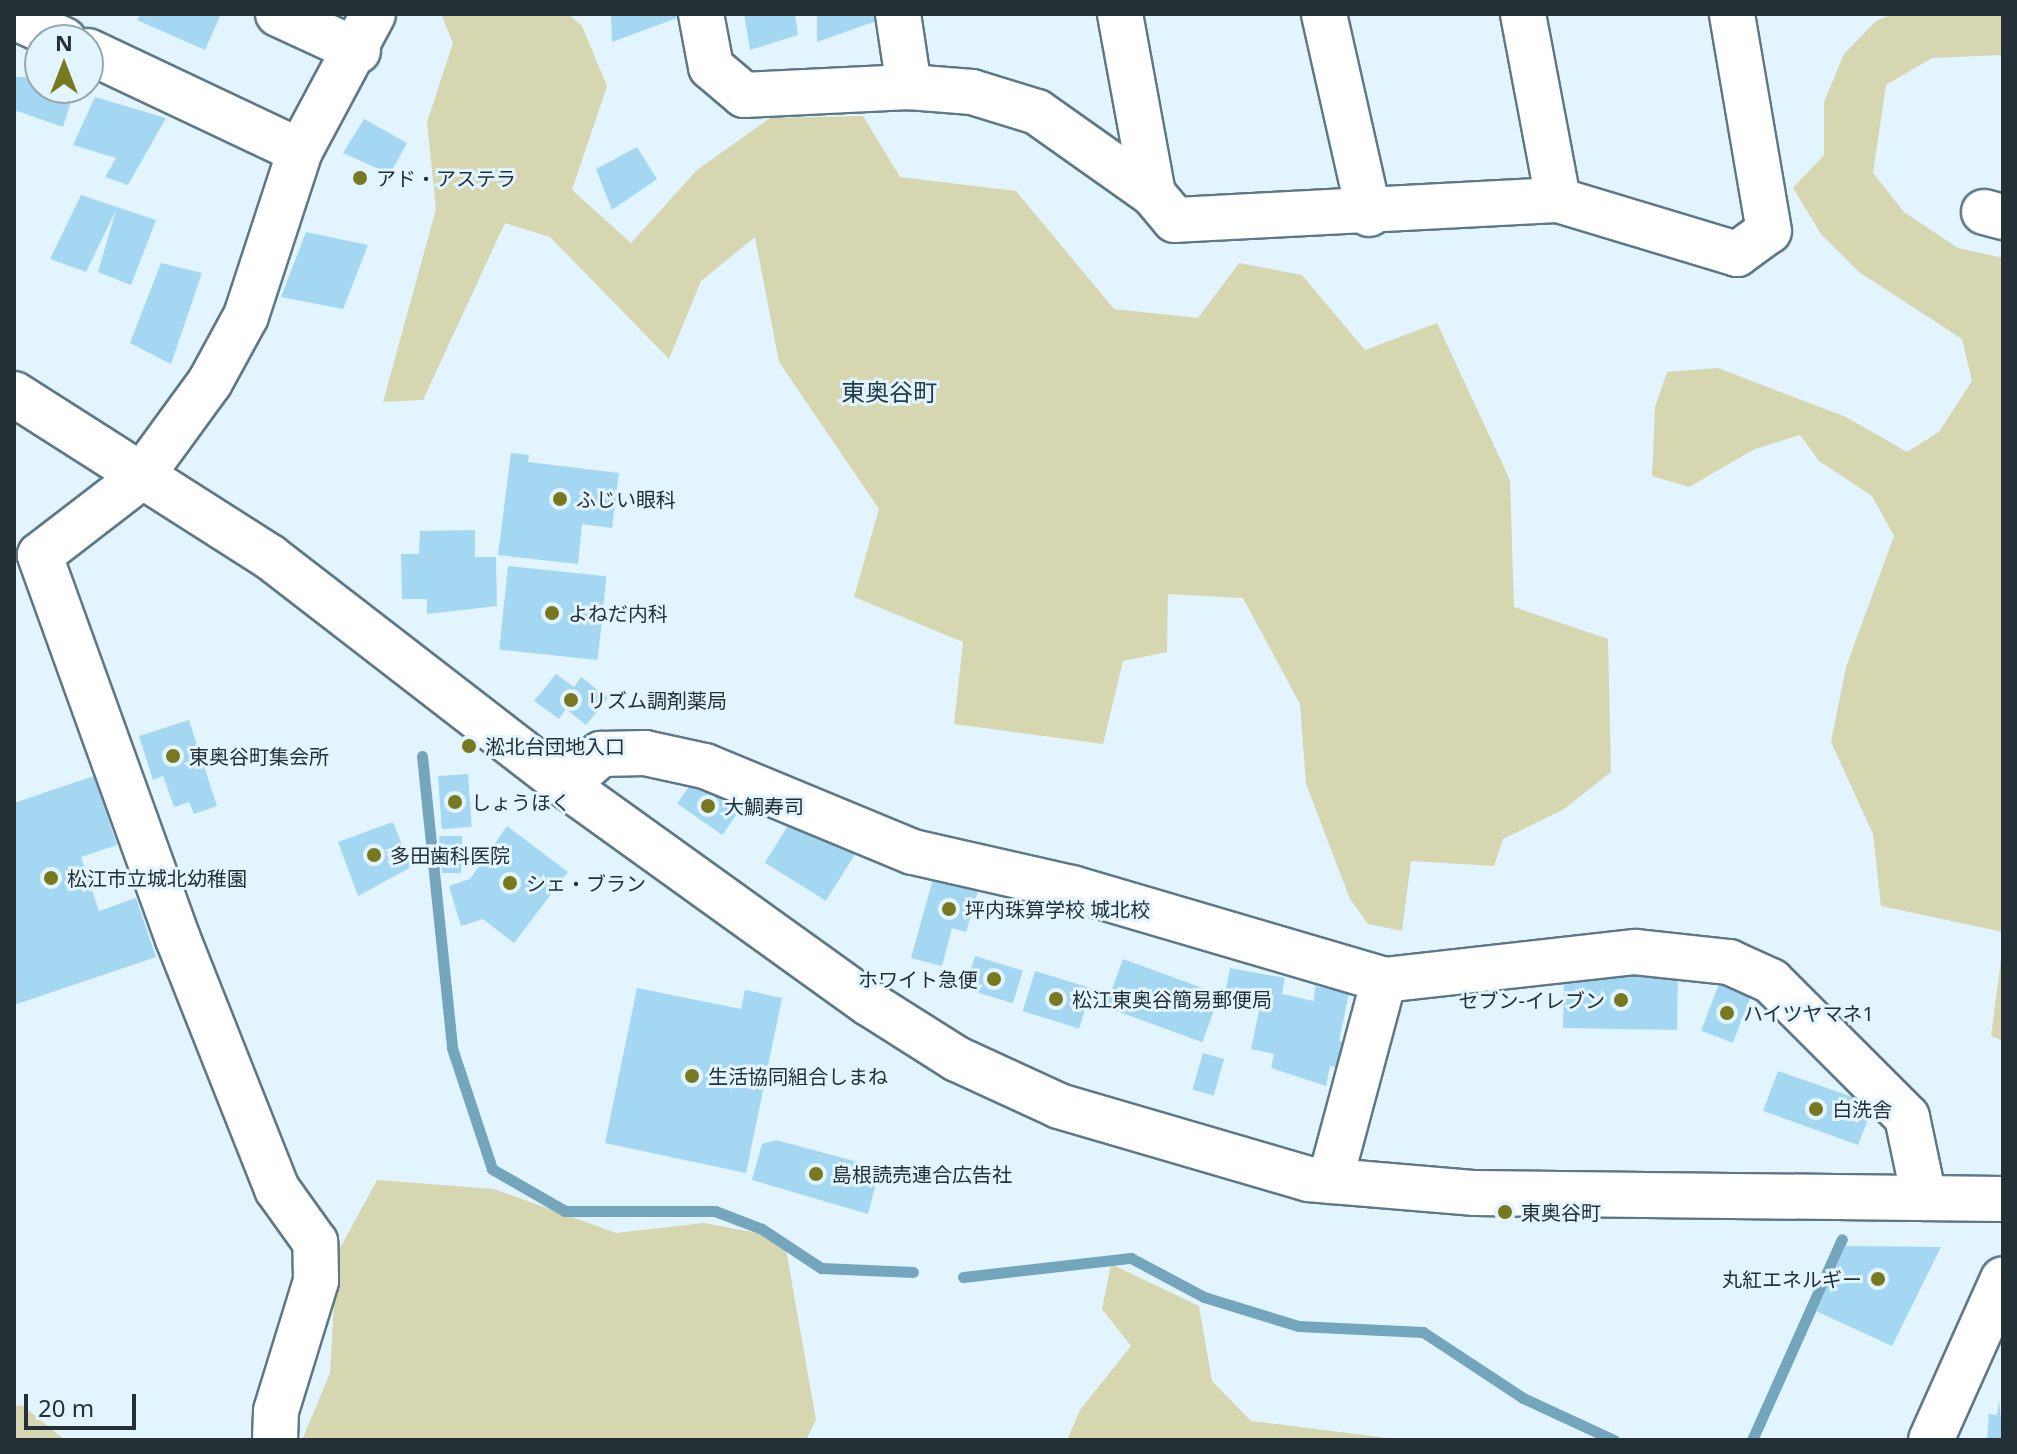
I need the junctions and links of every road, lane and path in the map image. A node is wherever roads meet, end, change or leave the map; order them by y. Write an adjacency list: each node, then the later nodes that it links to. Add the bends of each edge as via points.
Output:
1 (278, 14): 8 (street)
2 (701, 14): 10 (street, via 711,67 744,95)
3 (898, 14): 10 (street)
4 (1120, 14): 12 (street)
5 (1324, 14): 14 (street)
6 (1523, 14): 13 (street)
7 (1732, 14): 13 (street, via 1769,231 1737,254)
8 (365, 32): 11 (street)
9 (104, 59): 11 (street)
10 (909, 87): 12 (street, via 972,92 1037,112)
11 (300, 151): 16 (street, via 246,316 210,382)
12 (1153, 194): 14 (street, via 1175,220)
13 (1558, 200): 14 (street)
14 (1369, 214)
15 (14, 394): 16 (street)
16 (140, 478): 17 (street, via 270,557); 23 (street, via 40,555 266,1160 315,1242 316,1281 276,1411)
17 (565, 785): 18 (street, via 601,754 645,753 705,766 913,852 1072,888); 19 (street, via 957,1059 1059,1106 1170,1144)
18 (1384, 980): 19 (street); 20 (street, via 1635,952 1676,952 1742,967 1771,981 1907,1117)
19 (1330, 1181): 20 (street, via 1475,1193)
20 (1924, 1198): 21 (street)
21 (2003, 1199)
22 (2003, 1279): 24 (street)
23 (275, 1440)
24 (1931, 1440)

